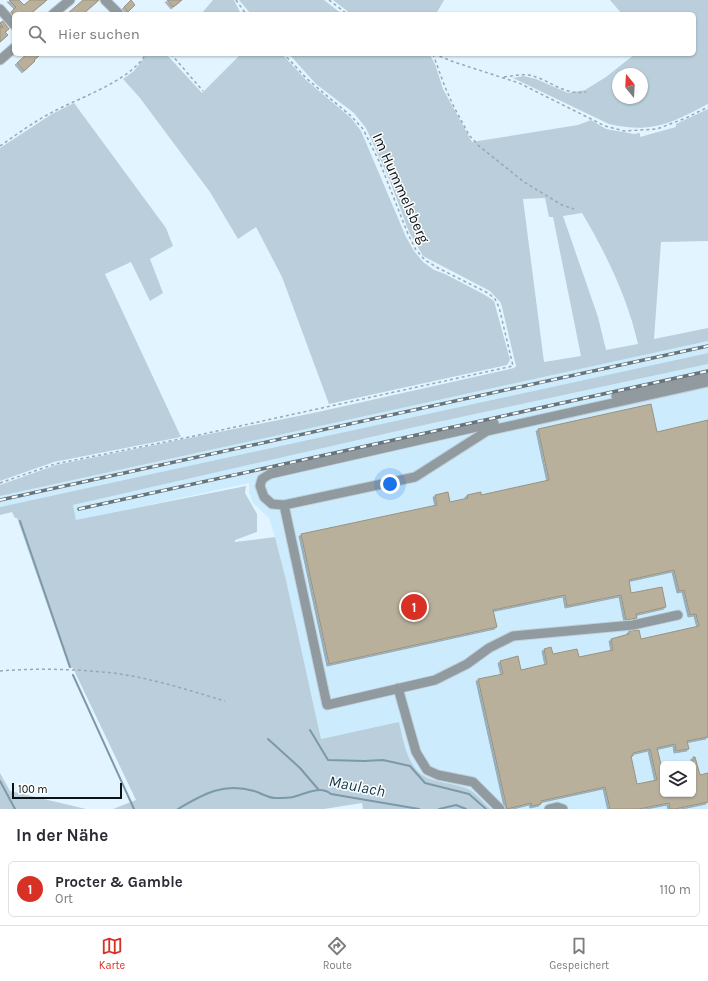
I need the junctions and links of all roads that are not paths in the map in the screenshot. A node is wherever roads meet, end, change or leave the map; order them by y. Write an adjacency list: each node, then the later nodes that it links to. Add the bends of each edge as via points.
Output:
1 (70, 0): 4 (street)
2 (105, 0): 5 (street)
3 (0, 9): 6 (street)
4 (55, 12)
5 (117, 12)
6 (12, 23)
7 (12, 50): 8 (street)
8 (0, 60)
9 (708, 375): 11 (street, via 270,474 262,479 260,486 264,498 272,504)
10 (708, 382): 11 (street, via 487,431 415,477)
11 (284, 505): 13 (street, via 327,705)
12 (678, 615): 13 (street, via 633,625 513,636 435,680)
13 (398, 688): 14 (street, via 416,752 427,770 438,776 473,782)
14 (500, 809)
15 (549, 809): 16 (street)
16 (563, 809)

